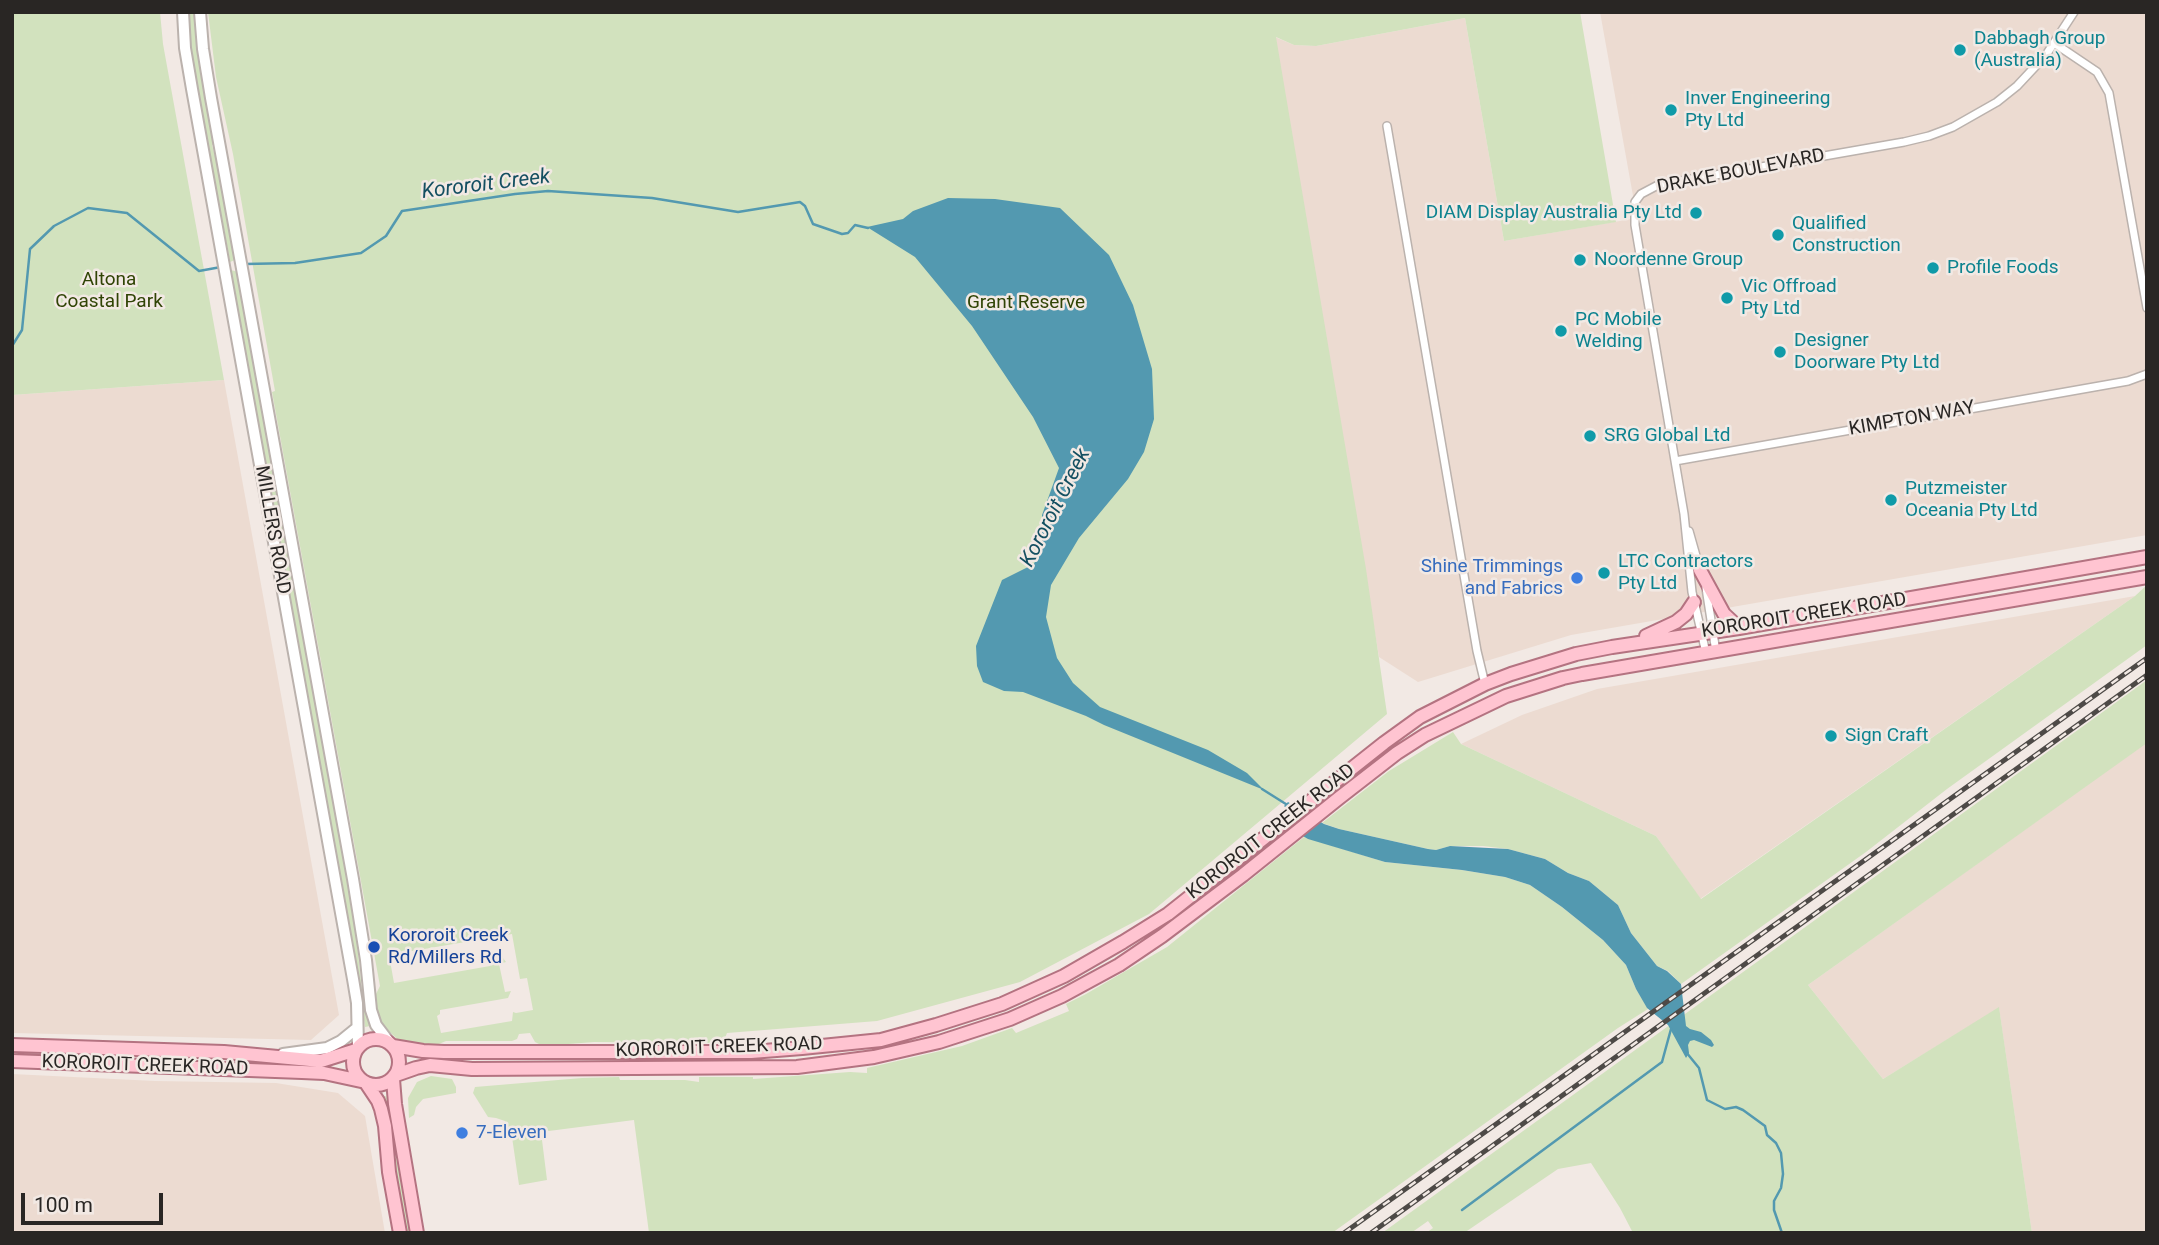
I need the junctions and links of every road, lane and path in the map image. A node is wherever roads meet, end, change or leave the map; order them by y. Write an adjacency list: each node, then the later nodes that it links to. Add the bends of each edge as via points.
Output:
1 (183, 12): 20 (main road, MILLERS ROAD, via 185,47 349,954)
2 (200, 12): 21 (main road, MILLERS ROAD, via 353,879 371,1010)
3 (2074, 12): 4 (street, DRAKE BOULEVARD)
4 (2054, 43): 6 (street, via 2097,72 2109,93); 9 (street, DRAKE BOULEVARD, via 2017,86 1986,109 1929,136 1658,185 1641,194 1635,202 1636,225)
5 (1387, 126): 19 (street)
6 (2143, 260): 7 (street)
7 (2147, 308)
8 (2147, 374): 9 (street, KIMPTON WAY, via 2128,382)
9 (1675, 461): 10 (street, DRAKE BOULEVARD)
10 (1684, 514): 12 (street, DRAKE BOULEVARD); 14 (street, DRAKE BOULEVARD)
11 (2147, 557): 15 (main road, KOROROIT CREEK ROAD)
12 (1700, 570): 15 (main road, via 1724,614); 16 (street, DRAKE BOULEVARD, via 1706,589)
13 (2147, 577): 18 (main road, KOROROIT CREEK ROAD)
14 (1694, 602): 16 (street, DRAKE BOULEVARD); 17 (main road, via 1683,618 1667,628)
15 (1739, 628): 16 (main road, KOROROIT CREEK ROAD)
16 (1706, 632): 17 (main road, KOROROIT CREEK ROAD); 18 (street, DRAKE BOULEVARD); 18 (street, DRAKE BOULEVARD)
17 (1612, 648): 19 (main road, KOROROIT CREEK ROAD, via 1576,654)
18 (1711, 653): 28 (main road, KOROROIT CREEK ROAD, via 1563,678 1506,696 1425,735 1371,772 1163,936 1092,981 970,1034 906,1052 797,1067 472,1069 429,1065)
19 (1485, 684): 21 (main road, KOROROIT CREEK ROAD, via 1420,717 1384,743 1168,914 1064,976 971,1015 881,1040 751,1052 444,1052)
20 (357, 1028): 23 (main road, MILLERS ROAD); 25 (main road, via 327,1048)
21 (391, 1044): 23 (main road, via 369,1040); 28 (main road, via 400,1061)
22 (12, 1045): 24 (main road, KOROROIT CREEK ROAD)
23 (357, 1049): 25 (main road, KOROROIT CREEK ROAD, via 321,1061); 29 (main road, via 353,1067)
24 (224, 1052): 25 (main road, KOROROIT CREEK ROAD); 27 (main road)
25 (269, 1056)
26 (12, 1062): 27 (main road, KOROROIT CREEK ROAD)
27 (235, 1069): 29 (main road, KOROROIT CREEK ROAD, via 324,1073)
28 (394, 1077): 29 (main road, via 380,1086); 31 (main road)
29 (363, 1082): 30 (main road, via 378,1101 383,1117)
30 (400, 1233)
31 (417, 1233)

